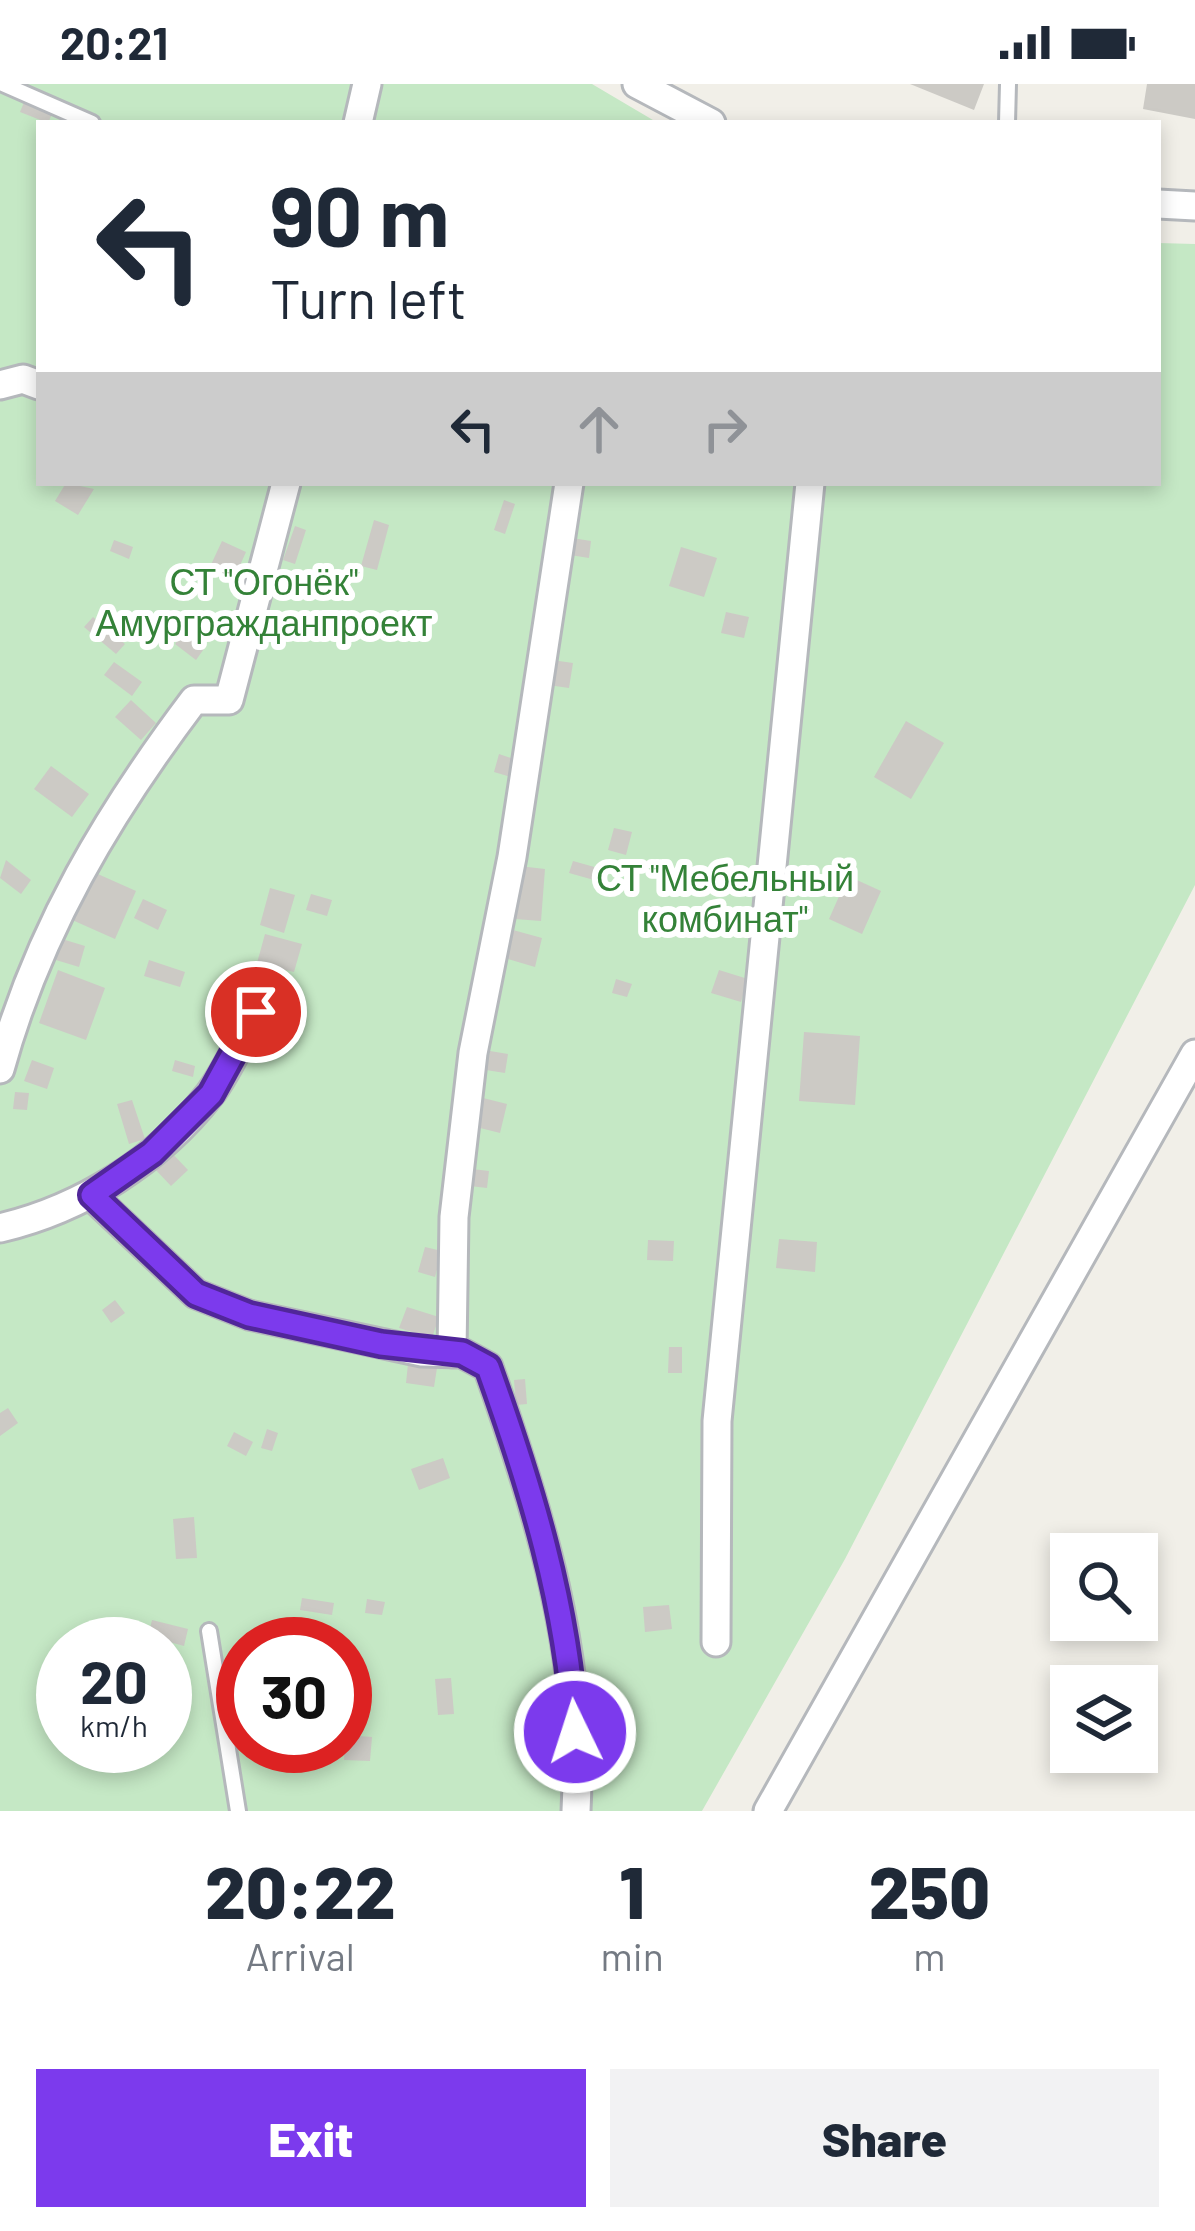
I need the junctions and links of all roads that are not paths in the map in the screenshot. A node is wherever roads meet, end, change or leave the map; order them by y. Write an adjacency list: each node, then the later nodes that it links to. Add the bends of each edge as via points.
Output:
1 (3, 84): 5 (lane)
2 (367, 84): 6 (street)
3 (1007, 84): 9 (lane)
4 (647, 89): 7 (street); 8 (street)
5 (85, 120)
6 (359, 120)
7 (647, 120)
8 (705, 120)
9 (1006, 120)
10 (1161, 204): 11 (street)
11 (1195, 206)
12 (36, 384): 13 (street)
13 (0, 385)
14 (285, 486): 19 (street, via 229,700 194,700 131,784 71,883)
15 (569, 486): 22 (street, via 473,1053 454,1217)
16 (810, 486): 24 (street, via 717,1421)
17 (256, 1012): 20 (street, via 211,1094 152,1153)
18 (1195, 1054): 27 (street)
19 (0, 1069)
20 (92, 1195): 21 (street); 22 (street, via 196,1294 340,1337)
21 (0, 1228)
22 (452, 1353): 26 (street, via 488,1367 529,1483 569,1642)
23 (209, 1631): 25 (lane)
24 (716, 1642)
25 (238, 1811)
26 (576, 1811)
27 (768, 1811)

